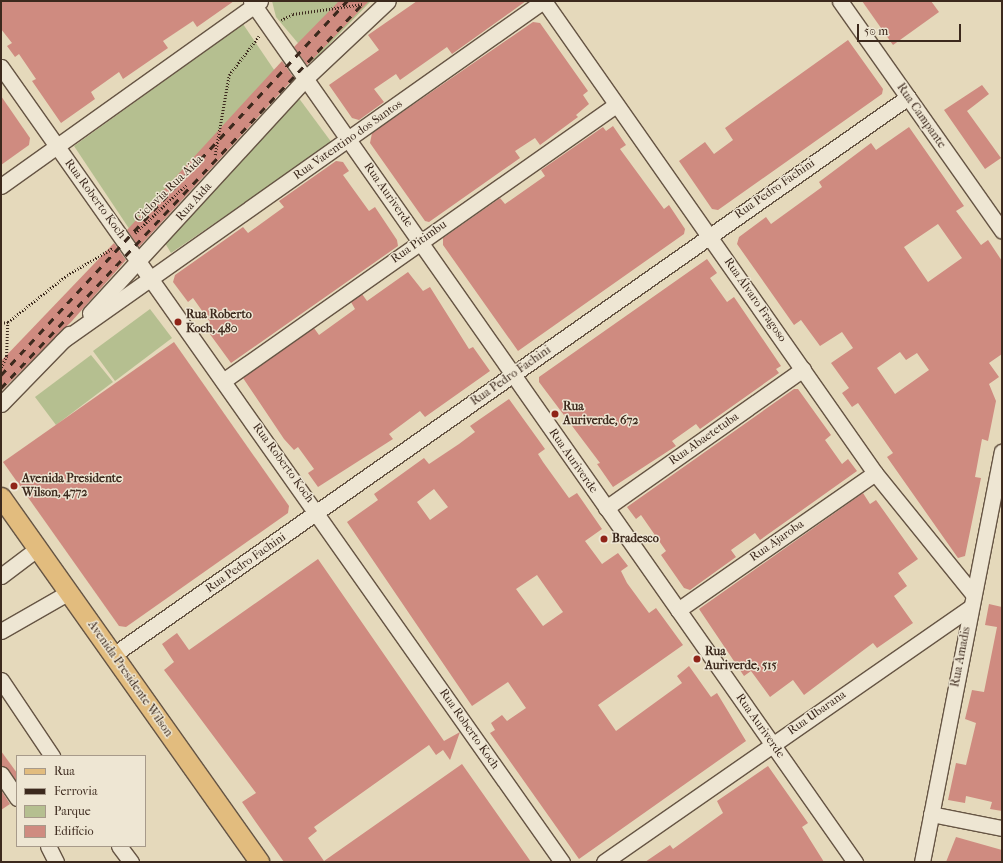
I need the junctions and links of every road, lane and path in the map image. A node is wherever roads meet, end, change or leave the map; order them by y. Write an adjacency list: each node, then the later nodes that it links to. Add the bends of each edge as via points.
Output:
1 (369, 1): 6 (path, Ciclovia Rua Aida, via 354,7 293,14)
2 (388, 1): 8 (street, Rua Aida)
3 (544, 1): 10 (street, Rua Álvaro Fragoso); 11 (street, Rua Vatentino dos Santos)
4 (840, 1): 9 (street, Rua Campante)
5 (255, 2): 6 (street, Rua Auriverde); 12 (street)
6 (271, 27): 8 (street, Rua Auriverde); 13 (path, Ciclovia Rua Aida, via 244,50 229,75 223,93 220,143)
7 (1, 67): 12 (street, Rua Roberto Koch)
8 (306, 78): 11 (street, Rua Auriverde); 20 (street, Rua Aida)
9 (908, 97): 16 (street, Rua Campante); 17 (street, Rua Pedro Fachini)
10 (616, 105): 17 (street, Rua Álvaro Fragoso); 18 (street, Rua Pitimbu)
11 (350, 140): 18 (street, Rua Auriverde); 21 (street, Rua Vatentino dos Santos)
12 (57, 148): 15 (street); 19 (street, Rua Roberto Koch)
13 (212, 159)
14 (193, 178): 19 (path, Ciclovia Rua Aida)
15 (1, 186)
16 (1002, 231)
17 (710, 236): 26 (street, Rua Álvaro Fragoso); 27 (street, Rua Pedro Fachini)
18 (421, 241): 27 (street, Rua Auriverde); 28 (street, Rua Pitimbu)
19 (126, 242): 20 (street, Rua Roberto Koch); 22 (path, Ciclovia Rua Aida, via 66,275)
20 (140, 261): 21 (street, Rua Roberto Koch); 24 (street, Rua Aida)
21 (151, 277): 24 (street, Rua Vatentino dos Santos); 28 (street, Rua Roberto Koch)
22 (8, 322): 23 (path); 25 (path, via 7,356)
23 (1, 323)
24 (62, 341): 29 (street, Rua Aida)
25 (1, 369)
26 (803, 369): 31 (street, Rua Álvaro Fragoso); 33 (street, Rua Abaetetuba)
27 (512, 374): 33 (street, Rua Auriverde); 34 (street, Rua Pedro Fachini)
28 (224, 381): 34 (street, Rua Roberto Koch)
29 (1, 404)
30 (1002, 452): 38 (street, Rua Amadis)
31 (876, 473): 38 (street, Rua Álvaro Fragoso); 39 (street, Rua Ajaroba)
32 (1, 497): 35 (main road, Avenida Presidente Wilson)
33 (606, 508): 39 (street, Rua Auriverde)
34 (318, 512): 43 (street, Rua Pedro Fachini); 56 (street, Rua Roberto Koch)
35 (38, 548): 36 (street); 37 (main road, Avenida Presidente Wilson)
36 (1, 576)
37 (69, 592): 41 (street); 43 (main road, Avenida Presidente Wilson)
38 (972, 601): 40 (street, Rua Ubarana); 42 (street, Rua Amadis)
39 (678, 610): 45 (street, Rua Auriverde)
40 (945, 625): 42 (street); 45 (street, Rua Ubarana)
41 (1, 631)
42 (964, 641): 49 (street, Rua Amadis)
43 (114, 655): 55 (main road, Avenida Presidente Wilson)
44 (1, 680): 46 (street)
45 (773, 744): 57 (street, Rua Ubarana); 58 (street, Rua Auriverde)
46 (51, 755)
47 (1, 774): 48 (street)
48 (16, 796)
49 (931, 814): 50 (street); 59 (street, Rua Amadis)
50 (1002, 828)
51 (48, 847): 53 (street)
52 (120, 847): 54 (street)
53 (56, 862)
54 (131, 862)
55 (259, 862)
56 (562, 862)
57 (604, 862)
58 (855, 862)
59 (922, 862)

